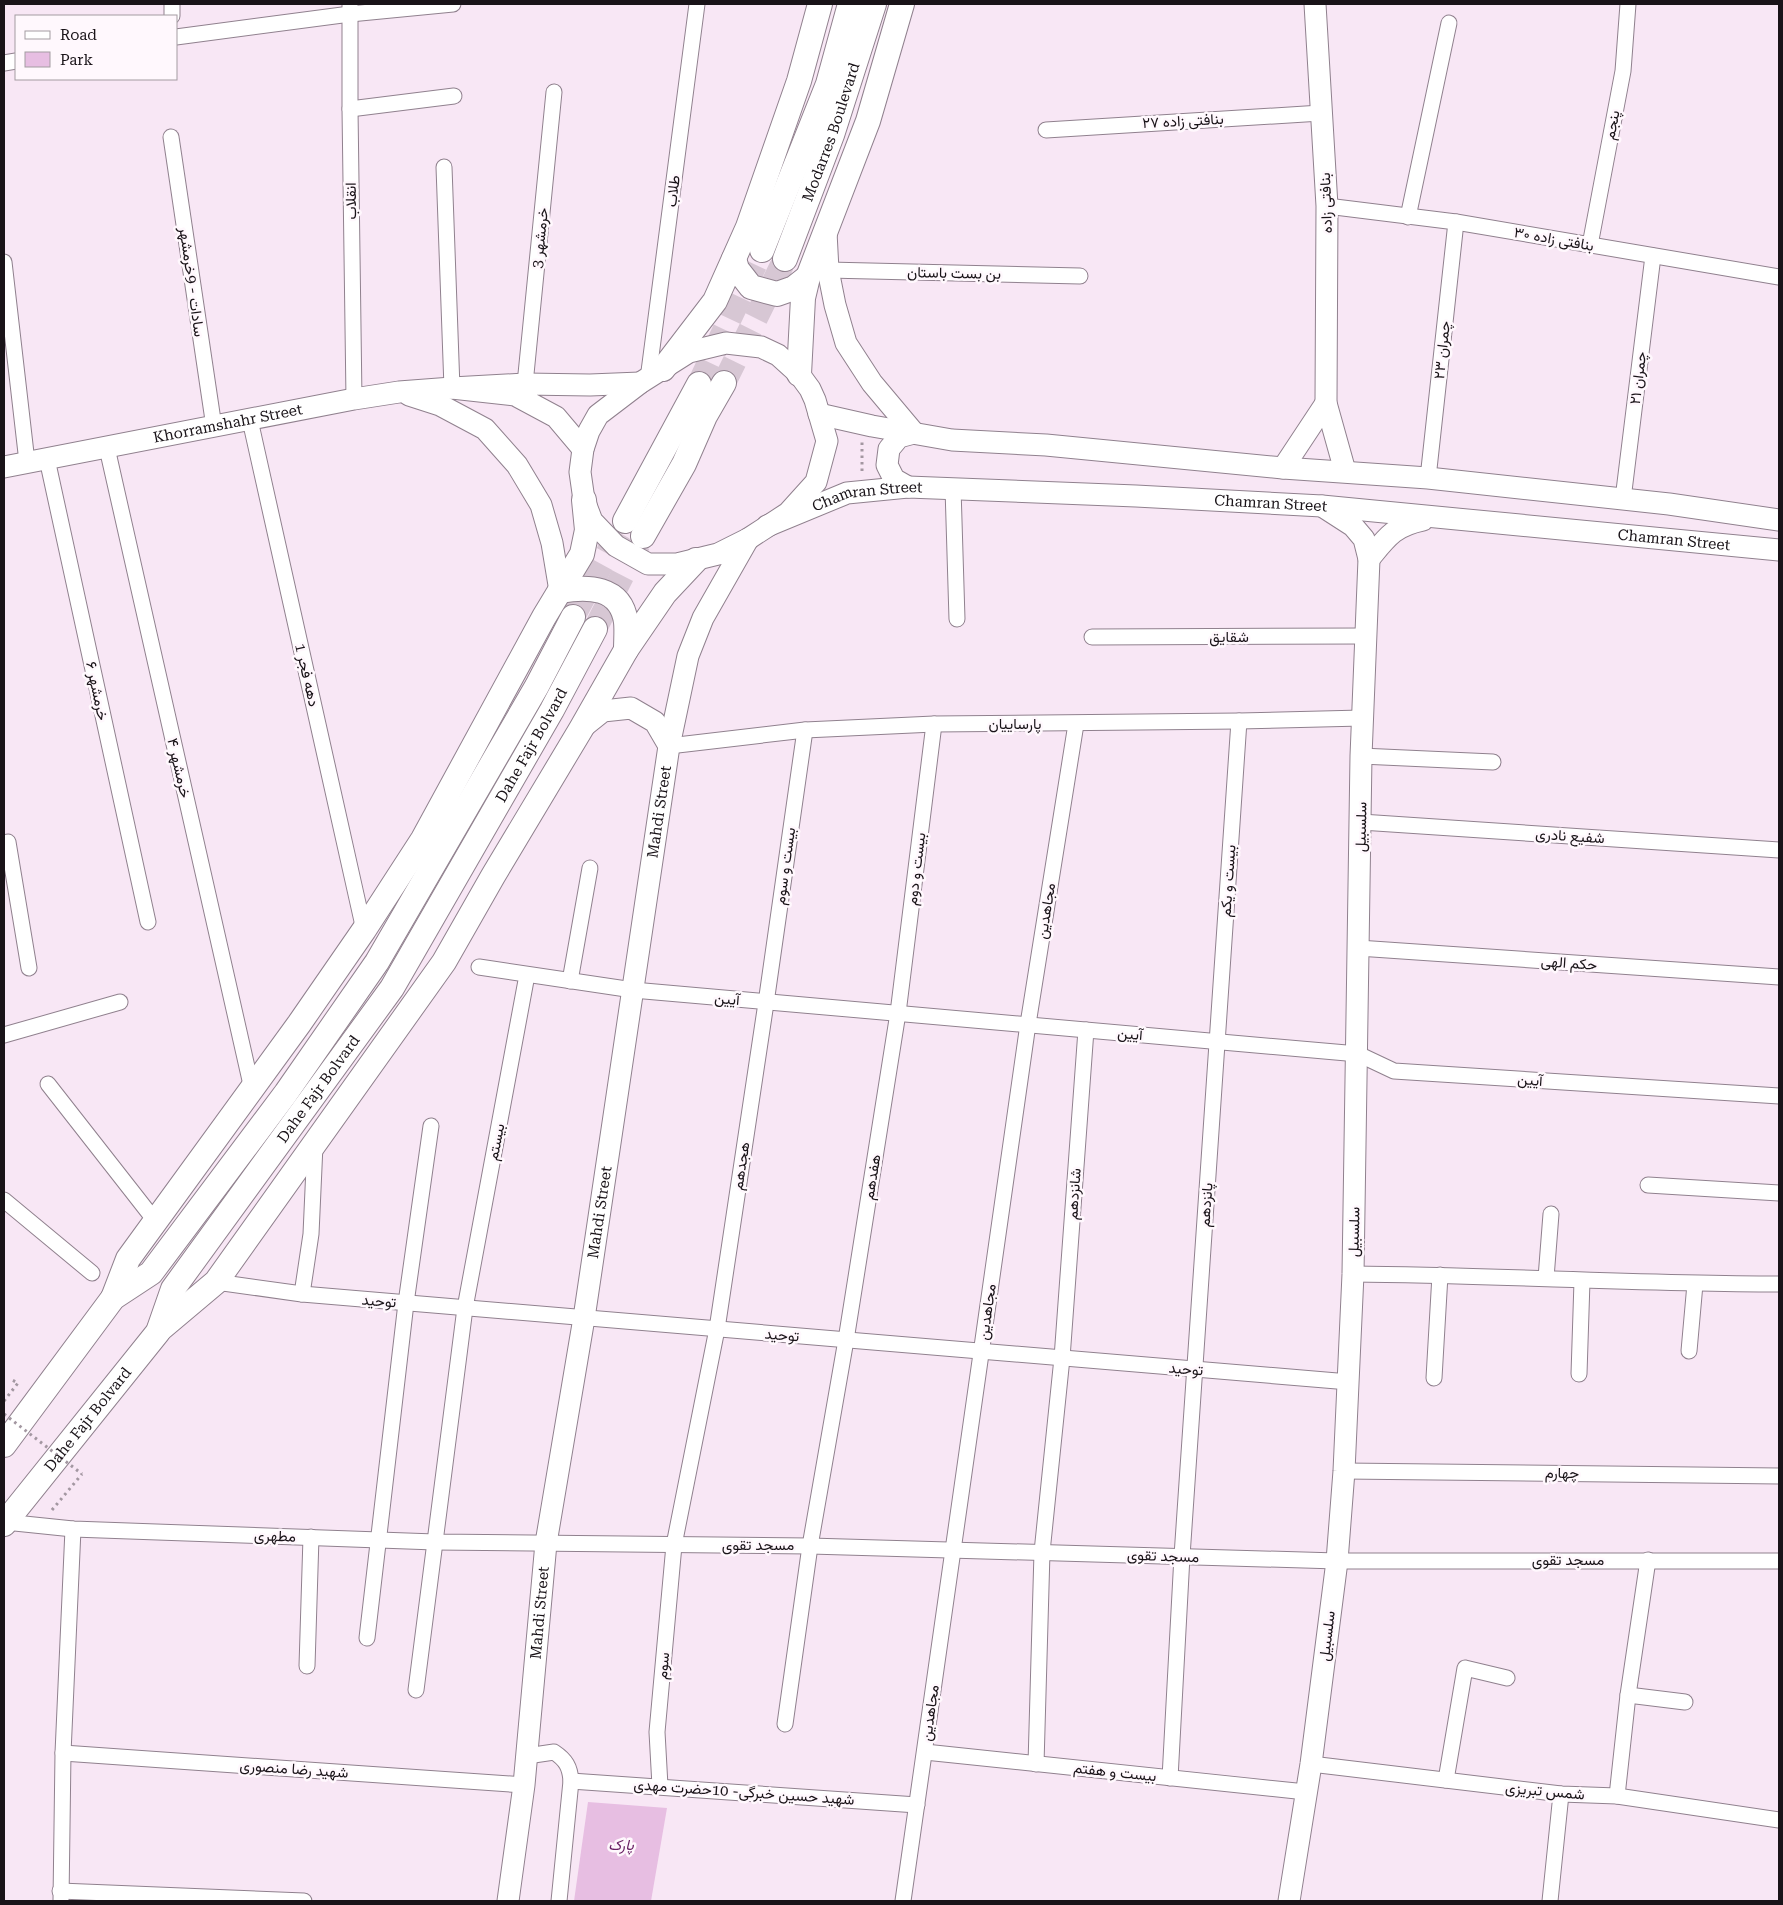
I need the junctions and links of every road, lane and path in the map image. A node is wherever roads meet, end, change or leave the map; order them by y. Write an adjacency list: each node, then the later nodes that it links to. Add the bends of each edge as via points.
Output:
1 (453, 4): 9 (street)
2 (698, 4): 34 (street, طلاب)
3 (820, 4): 25 (main road, via 799,82)
4 (850, 4): 23 (main road, Modarres Boulevard, via 828,84)
5 (874, 4): 26 (main road, Modarres Boulevard, via 832,135)
6 (902, 4): 28 (main road, via 868,121 826,229)
7 (1315, 4): 15 (main road, بنافتی زاده)
8 (1628, 4): 22 (street, پنجم, via 1623,71)
9 (350, 9): 11 (street); 14 (street, انقلاب)
10 (1449, 23): 20 (street)
11 (178, 37)
12 (554, 92): 36 (street, خرمشهر 3)
13 (454, 96): 14 (street)
14 (350, 109): 40 (street, انقلاب)
15 (1320, 113): 16 (street, بنافتی زاده ۲۷); 19 (main road, بنافتی زاده)
16 (1046, 130)
17 (171, 137): 44 (street, سادات - 9خرمشهر)
18 (444, 167): 38 (street)
19 (1327, 206): 20 (street, بنافتی زاده ۳۰); 41 (main road, بنافتی زاده)
20 (1408, 216): 21 (street, بنافتی زاده ۳۰)
21 (1456, 222): 22 (street, بنافتی زاده ۳۰); 52 (street, چمران ۲۳)
22 (1590, 245): 24 (street, بنافتی زاده ۳۰)
23 (762, 250)
24 (1653, 256): 30 (street, بنافتی زاده ۳۰); 55 (street, چمران ۲۱)
25 (734, 259): 28 (main road, via 750,287 777,294); 34 (main road, via 715,301)
26 (785, 259)
27 (4, 262): 31 (street, خرمشهر ۶)
28 (818, 273): 29 (street, بن بست باستان); 33 (main road, via 803,298); 45 (main road, via 835,304 846,343 872,384)
29 (1080, 276)
30 (1779, 277)
31 (5, 285): 32 (street, خرمشهر ۶)
32 (10, 366): 48 (street, خرمشهر ۶)
33 (799, 374): 34 (main road, via 778,355 761,347 726,342 690,352); 42 (main road, via 810,389)
34 (650, 377): 36 (main road, Khorramshahr Street, via 590,385); 47 (main road, via 598,415 588,431)
35 (724, 383): 62 (main road, via 684,464)
36 (526, 384): 38 (main road, Khorramshahr Street)
37 (699, 384): 60 (main road)
38 (452, 388): 39 (main road, Khorramshahr Street); 47 (main road, Khorramshahr Street, via 515,396 556,417)
39 (399, 392): 40 (main road, Khorramshahr Street); 67 (main road, via 440,405 485,429 517,465 541,505 552,543)
40 (354, 399): 43 (main road, Khorramshahr Street)
41 (1326, 403): 50 (main road); 51 (main road, بنافتی زاده)
42 (820, 414): 45 (main road); 61 (main road, via 827,441 816,482 788,513)
43 (250, 420): 44 (main road, Khorramshahr Street); 88 (street, دهه فجر 1)
44 (214, 427): 46 (main road, Khorramshahr Street)
45 (914, 433): 50 (main road, via 952,440 1046,445); 53 (main road, via 899,437 889,449 887,465 894,479)
46 (107, 448): 48 (main road, Khorramshahr Street); 105 (street, خرمشهر ۴)
47 (583, 449): 56 (main road, via 580,472)
48 (37, 461): 49 (main road, Khorramshahr Street); 87 (street, خرمشهر ۶)
49 (4, 467)
50 (1283, 468): 51 (main road)
51 (1345, 471): 52 (main road)
52 (1428, 478): 55 (main road)
53 (908, 487): 54 (main road, Chamran Street); 61 (main road, Chamran Street, via 848,494)
54 (953, 488): 57 (main road, Chamran Street); 69 (street)
55 (1623, 499): 59 (main road)
56 (584, 500): 66 (main road, via 592,521 616,546 648,564); 67 (main road, via 587,530 582,554)
57 (1322, 506): 58 (main road, Chamran Street); 65 (main road, سلسبیل, via 1354,526 1364,539)
58 (1432, 518): 64 (main road, Chamran Street); 65 (main road, via 1405,524 1388,536)
59 (1779, 520)
60 (625, 521)
61 (767, 526): 63 (main road)
62 (643, 536)
63 (748, 539): 66 (main road, via 718,554); 80 (main road, Mahdi Street, via 703,618 691,648)
64 (1779, 550)
65 (1369, 559): 71 (main road, سلسبیل)
66 (696, 560): 73 (main road, via 665,593)
67 (560, 591): 73 (main road, via 581,587 602,590 621,605 626,621); 88 (main road, via 423,839)
68 (573, 617): 123 (main road, Dahe Fajr Bolvard, via 377,962 286,1093 151,1273)
69 (958, 619)
70 (594, 629): 128 (main road, Dahe Fajr Bolvard, via 552,710 392,988 173,1289)
71 (1366, 636): 72 (street, شقایق); 74 (main road, سلسبیل)
72 (1092, 637)
73 (626, 650): 78 (main road)
74 (1362, 718): 75 (street, پارساییان); 81 (main road, سلسبیل)
75 (1239, 722): 77 (street, پارساییان); 102 (street, بیست و یکم)
76 (934, 724): 77 (street, پارساییان); 79 (street, پارساییان); 98 (street, بیست و دوم)
77 (1076, 724): 99 (street, مجاهدین)
78 (581, 728): 80 (main road, via 603,711 631,708 655,722); 108 (main road, via 444,962)
79 (805, 730): 80 (street, پارساییان); 97 (street, بیست و سوم)
80 (669, 746): 95 (main road, Mahdi Street)
81 (1361, 756): 82 (street); 83 (main road, سلسبیل)
82 (1493, 762)
83 (1361, 822): 85 (street, شفیع نادری); 89 (main road, سلسبیل)
84 (4, 843): 90 (street, via 8,842)
85 (1779, 850)
86 (590, 868): 94 (street)
87 (148, 922)
88 (364, 930): 105 (main road)
89 (1358, 948): 93 (street, حکم الهی); 103 (main road, سلسبیل)
90 (29, 968)
91 (480, 968): 92 (street, آیین)
92 (527, 975): 94 (street, آیین); 125 (street, بیستم)
93 (1779, 978)
94 (570, 981): 95 (street, آیین)
95 (633, 990): 97 (street, آیین); 126 (main road, Mahdi Street)
96 (120, 1002): 101 (street)
97 (766, 1003): 98 (street, آیین); 127 (street, هجدهم)
98 (898, 1013): 99 (street, آیین); 129 (street, هفدهم)
99 (1028, 1024): 100 (street, آیین); 131 (street, مجاهدین)
100 (1086, 1030): 102 (street, آیین); 132 (street, شانزدهم)
101 (4, 1035)
102 (1217, 1041): 103 (street, آیین); 133 (street, پانزدهم)
103 (1358, 1054): 106 (street, آیین, via 1394,1071); 115 (main road, سلسبیل)
104 (48, 1084): 113 (street)
105 (252, 1089): 113 (main road)
106 (1779, 1096)
107 (431, 1126): 124 (street)
108 (315, 1144): 119 (main road); 122 (street, via 310,1234)
109 (1648, 1185): 110 (street)
110 (1779, 1193)
111 (4, 1200): 114 (street)
112 (1551, 1214): 117 (street)
113 (156, 1222): 123 (main road, via 128,1259)
114 (92, 1273)
115 (1353, 1274): 116 (street); 137 (main road, سلسبیل)
116 (1440, 1274): 117 (street); 135 (street)
117 (1546, 1278): 118 (street)
118 (1582, 1281): 120 (street); 134 (street)
119 (216, 1282): 122 (street, توحید); 128 (main road)
120 (1695, 1284): 121 (street); 130 (street)
121 (1779, 1284)
122 (302, 1294): 124 (street, توحید)
123 (113, 1298): 140 (main road, Dahe Fajr Bolvard)
124 (406, 1303): 125 (street, توحید); 147 (street)
125 (466, 1308): 126 (street, توحید); 148 (street)
126 (584, 1318): 127 (street, توحید); 149 (main road, Mahdi Street)
127 (717, 1329): 129 (street, توحید); 150 (street, هجدهم)
128 (158, 1332): 144 (main road, Dahe Fajr Bolvard)
129 (846, 1340): 131 (street, توحید); 151 (street, هفدهم)
130 (1689, 1351)
131 (981, 1352): 132 (street, توحید); 152 (street, مجاهدین)
132 (1062, 1358): 133 (street, توحید); 153 (street, شانزدهم)
133 (1195, 1370): 137 (street, توحید); 154 (street, پانزدهم)
134 (1579, 1374)
135 (1434, 1378)
136 (12, 1380): 138 (path, via 18,1384)
137 (1349, 1382): 141 (main road, سلسبیل)
138 (4, 1402)
139 (4, 1414): 143 (path, bridge, via 82,1474)
140 (4, 1446)
141 (1344, 1471): 142 (street, چهارم); 156 (main road, سلسبیل)
142 (1779, 1476)
143 (66, 1494)
144 (4, 1523): 145 (street, مطهری)
145 (73, 1529): 146 (street, مطهری); 166 (street)
146 (311, 1537): 147 (street, مطهری); 159 (street)
147 (378, 1540): 148 (street, مطهری); 158 (street)
148 (435, 1542): 149 (street, مطهری); 161 (street)
149 (546, 1543): 150 (street, مسجد تقوی); 167 (main road, Mahdi Street)
150 (674, 1545): 151 (street, مسجد تقوی); 174 (street, سوم, via 657,1732)
151 (810, 1546): 152 (street, مسجد تقوی); 164 (street, هفدهم)
152 (954, 1550): 153 (street, مسجد تقوی); 165 (street, مجاهدین)
153 (1042, 1552): 154 (street, مسجد تقوی); 168 (street, شانزدهم)
154 (1182, 1556): 156 (street, مسجد تقوی); 170 (street, پانزدهم)
155 (1648, 1560): 156 (street, مسجد تقوی); 157 (street, مسجد تقوی); 162 (street)
156 (1337, 1561): 169 (main road, سلسبیل)
157 (1779, 1561)
158 (368, 1638)
159 (307, 1666)
160 (1507, 1678): 171 (street, via 1465,1668)
161 (416, 1690)
162 (1628, 1695): 163 (street); 177 (street)
163 (1685, 1702)
164 (785, 1724)
165 (925, 1752): 168 (street, بیست و هفتم); 178 (street, مجاهدین)
166 (63, 1753): 173 (street, شهید رضا منصوری); 180 (street)
167 (527, 1756): 172 (street, via 554,1752 570,1769); 173 (main road, Mahdi Street)
168 (1036, 1764): 170 (street, بیست و هفتم)
169 (1311, 1764): 171 (street, شمس تبریزی); 175 (main road, سلسبیل)
170 (1170, 1778): 175 (street, بیست و هفتم)
171 (1446, 1780): 176 (street, شمس تبریزی)
172 (571, 1781): 174 (street, شهید حسین خبرگی- 10حضرت مهدی); 185 (street)
173 (524, 1784): 184 (main road, Mahdi Street)
174 (660, 1786): 178 (street, شهید حسین خبرگی- 10حضرت مهدی)
175 (1306, 1792): 187 (main road, سلسبیل)
176 (1561, 1794): 177 (street, شمس تبریزی); 188 (street)
177 (1617, 1796): 179 (street, شمس تبریزی)
178 (917, 1805): 186 (street, مجاهدین)
179 (1779, 1820)
180 (60, 1896): 181 (street)
181 (189, 1899): 182 (street)
182 (260, 1900): 183 (street)
183 (304, 1901)
184 (508, 1901)
185 (559, 1901)
186 (904, 1901)
187 (1289, 1901)
188 (1550, 1901)

